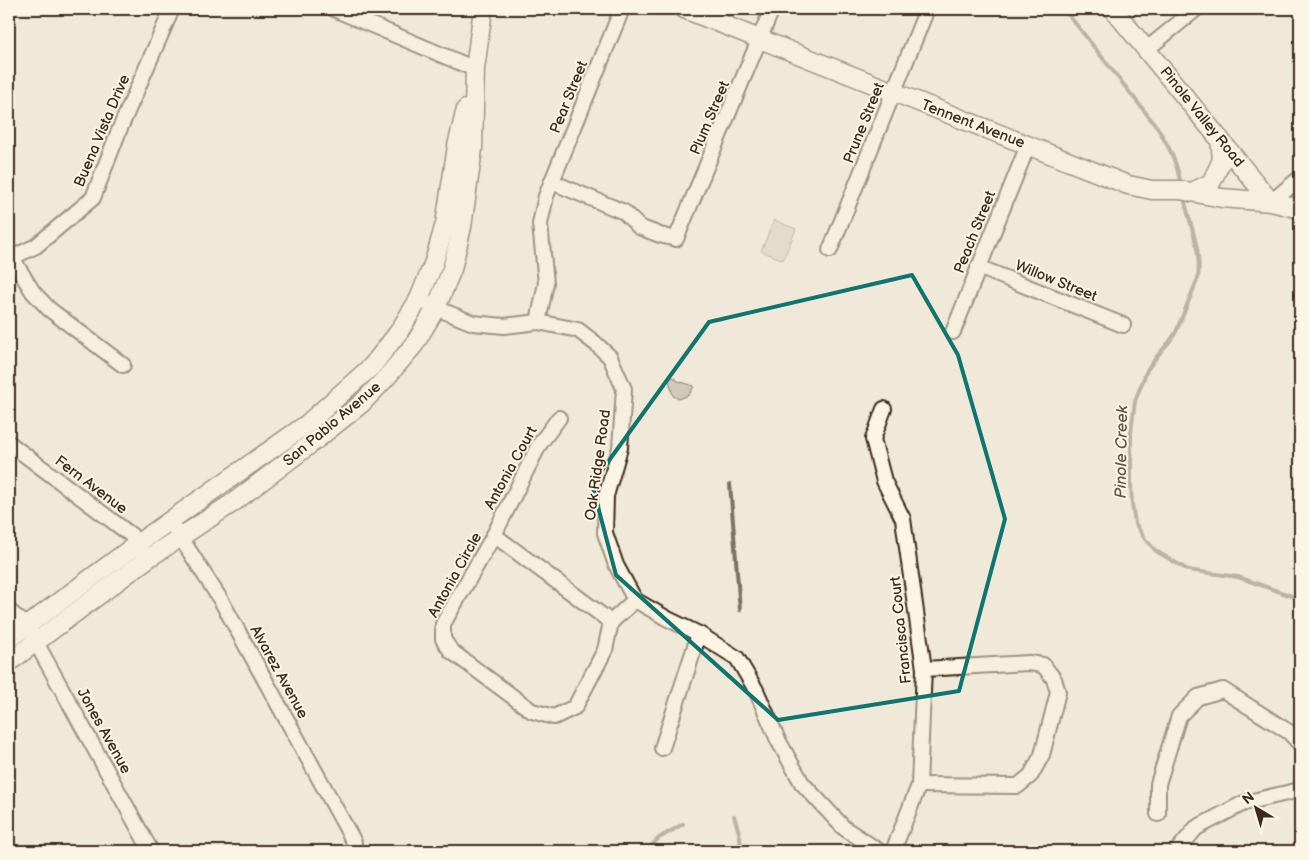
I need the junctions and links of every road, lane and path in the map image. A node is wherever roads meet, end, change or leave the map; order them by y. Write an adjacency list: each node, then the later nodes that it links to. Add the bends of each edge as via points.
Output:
1 (172, 9): 22 (street, Buena Vista Drive, via 93,198 36,246)
2 (334, 9): 12 (street)
3 (483, 9): 12 (main road, San Pablo Avenue)
4 (622, 9): 17 (street, Pear Street)
5 (684, 9): 10 (main road, Tennent Avenue)
6 (772, 9): 10 (street, Plum Street)
7 (927, 9): 13 (street, Prune Street)
8 (1114, 9): 11 (main road, Pinole Valley Road)
9 (1196, 9): 11 (street)
10 (760, 39): 13 (main road, Tennent Avenue); 17 (street, Plum Street, via 676,239 639,227 624,212)
11 (1147, 49): 14 (main road, Pinole Valley Road)
12 (475, 69): 24 (main road, San Pablo Avenue, via 457,146 446,224); 25 (main road, San Pablo Avenue, via 473,149 462,227 452,269)
13 (894, 93): 15 (main road, Tennent Avenue); 21 (street, Prune Street)
14 (1220, 139): 18 (main road, via 1222,160 1211,183); 19 (main road, Pinole Valley Road)
15 (1028, 146): 18 (main road, Tennent Avenue, via 1128,185); 23 (street, Peach Street)
16 (1300, 178): 19 (street)
17 (552, 182): 26 (street, Pear Street, via 540,224 546,283)
18 (1192, 192): 19 (main road, Tennent Avenue)
19 (1271, 202): 20 (main road)
20 (1300, 209)
21 (830, 250)
22 (10, 258): 29 (street, via 32,292 49,309)
23 (978, 267): 27 (street, Willow Street); 28 (street, Peach Street)
24 (419, 299): 25 (street, Oak Ridge Road); 33 (main road, San Pablo Avenue, via 372,366 307,424)
25 (436, 308): 26 (street, Oak Ridge Road, via 473,324 504,326); 35 (main road, San Pablo Avenue, via 414,345 361,404 234,502)
26 (538, 322): 38 (street, Oak Ridge Road, via 578,330 595,343 610,357 624,390 620,448 606,496 605,533 616,565)
27 (1123, 324)
28 (953, 332)
29 (123, 365)
30 (884, 409): 46 (street, Francisca Court, via 873,439 884,481 903,519)
31 (559, 418): 34 (street, Antonia Court, via 540,445)
32 (9, 443): 36 (street, Fern Avenue, via 131,535)
33 (170, 521): 35 (street, Alvarez Avenue); 36 (main road, San Pablo Avenue)
34 (494, 535): 40 (street, Antonia Circle); 40 (street, Antonia Circle, via 443,624 443,638 451,651 532,711 554,717 575,708 605,650)
35 (180, 537): 37 (main road, San Pablo Avenue); 52 (street, Alvarez Avenue, via 222,602)
36 (137, 544): 37 (street, Fern Avenue); 41 (main road, San Pablo Avenue)
37 (147, 560): 44 (main road, San Pablo Avenue)
38 (635, 600): 40 (street); 42 (street)
39 (9, 611): 41 (street)
40 (611, 622)
41 (27, 626): 43 (main road, San Pablo Avenue); 44 (street, Jones Avenue)
42 (699, 634): 48 (street); 54 (street, via 736,658 756,690 802,784 844,828)
43 (9, 639)
44 (36, 642): 45 (main road, San Pablo Avenue); 53 (street, Jones Avenue)
45 (9, 662)
46 (924, 669): 49 (street, Francisca Court); 49 (street, via 1043,665 1054,679 1058,692 1042,755 1031,775 1018,786)
47 (1300, 744): 51 (street, via 1289,732 1224,690 1198,697 1179,716 1158,784)
48 (662, 748)
49 (919, 785): 55 (street, Francisca Court)
50 (1300, 790): 56 (street, via 1244,803 1196,828)
51 (1158, 814)
52 (354, 842)
53 (151, 851)
54 (879, 851)
55 (893, 851)
56 (1176, 851)

